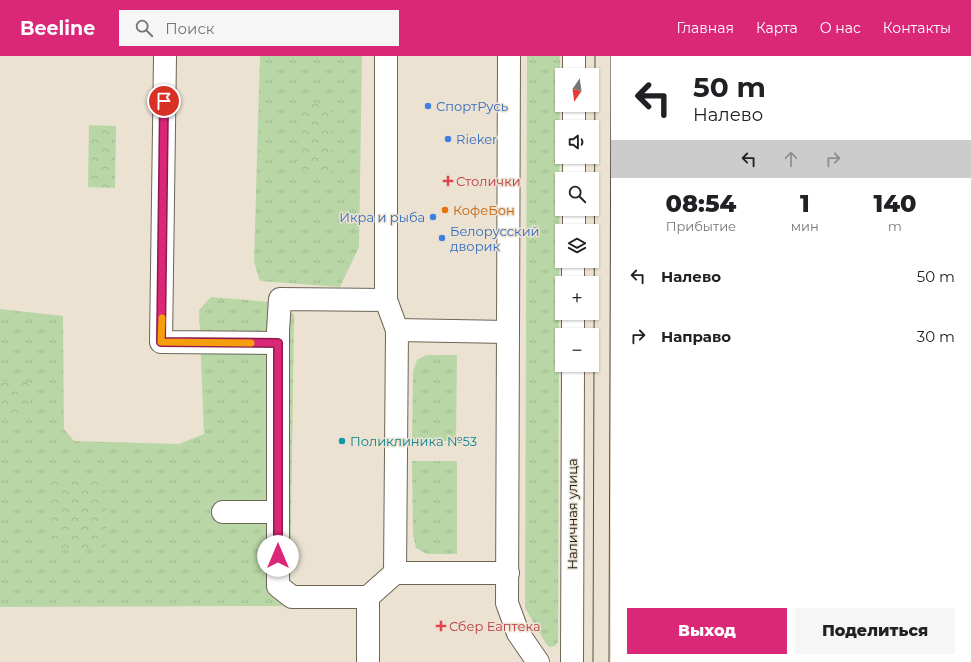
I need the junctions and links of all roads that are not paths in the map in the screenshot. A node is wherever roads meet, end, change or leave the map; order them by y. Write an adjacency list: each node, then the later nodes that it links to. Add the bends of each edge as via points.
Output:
1 (165, 56): 9 (street, via 161,342)
2 (386, 56): 6 (street)
3 (509, 56): 8 (street)
4 (574, 56): 5 (street)
5 (574, 68)
6 (386, 300): 7 (street); 9 (street, via 280,299)
7 (396, 330): 8 (street); 14 (street)
8 (508, 332): 13 (street)
9 (278, 343): 12 (street)
10 (573, 372): 18 (street, Наличная улица)
11 (223, 512): 12 (street)
12 (278, 512): 15 (street, via 278,586 292,597)
13 (508, 572): 14 (street); 17 (street, via 507,603 518,633)
14 (395, 573): 15 (street)
15 (368, 597): 16 (street)
16 (368, 662)
17 (538, 662)
18 (572, 662)

